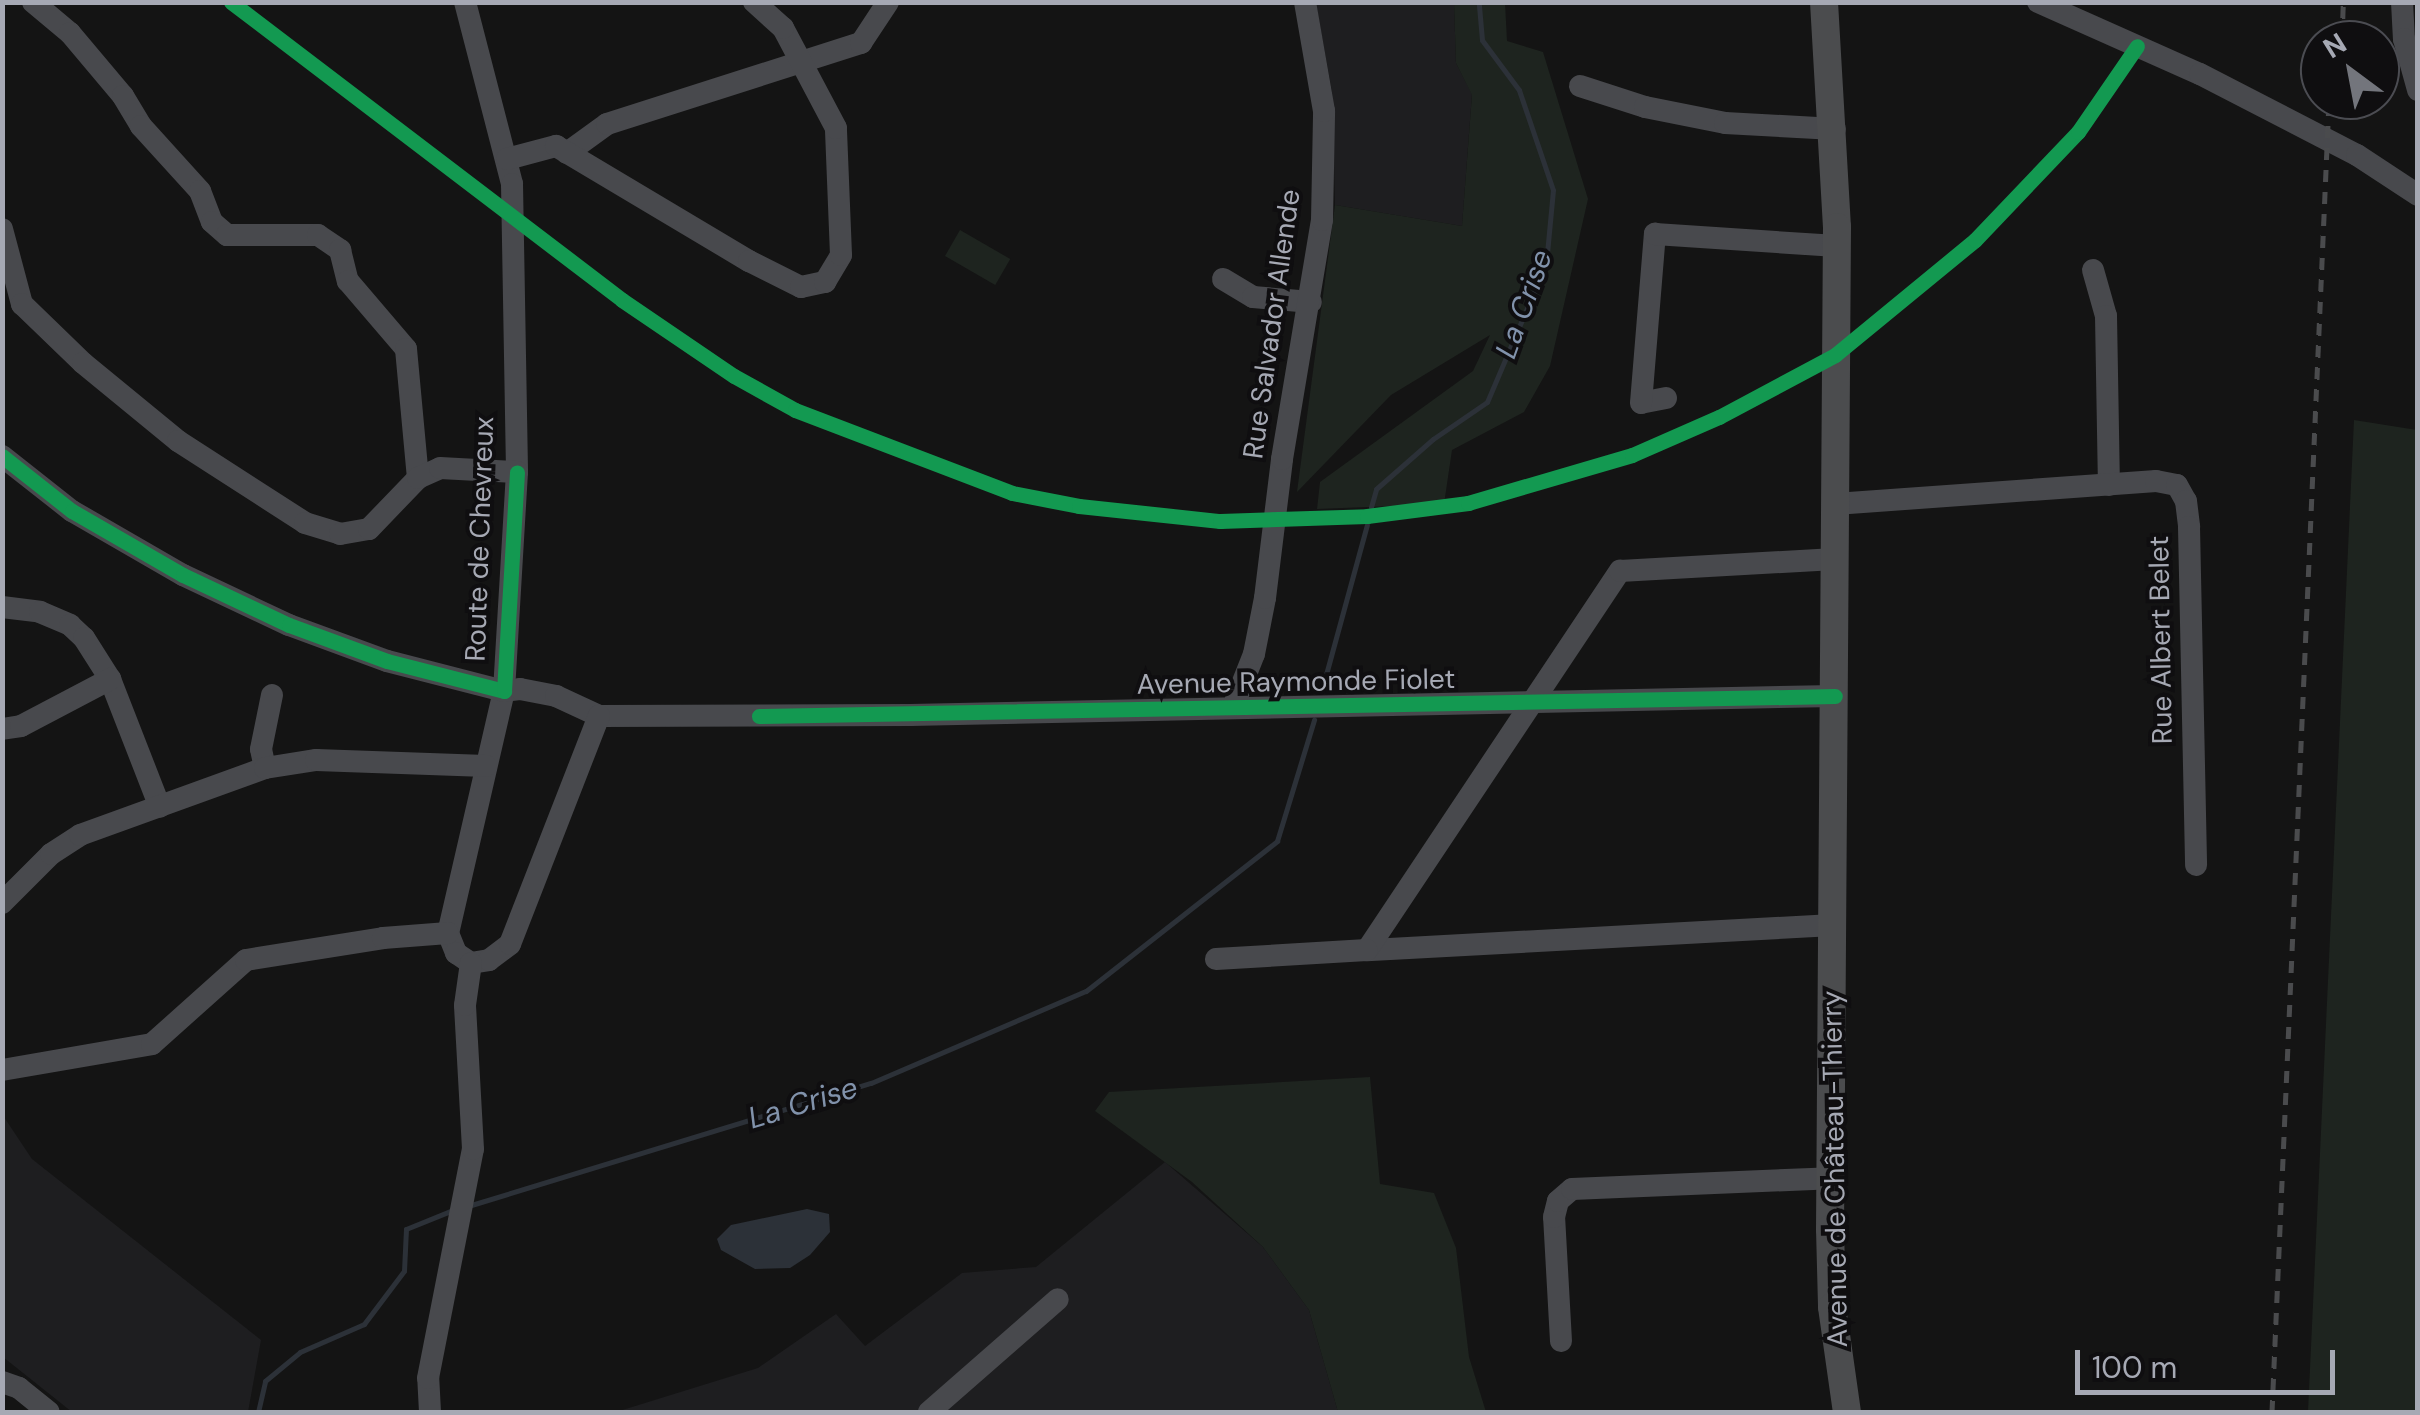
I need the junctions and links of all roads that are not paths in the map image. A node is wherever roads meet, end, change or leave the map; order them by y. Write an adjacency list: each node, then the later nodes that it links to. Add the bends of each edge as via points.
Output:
1 (33, 2): 24 (street, via 70,33 123,96 227,235 318,235 340,250 348,281 406,348)
2 (465, 2): 14 (street, Route de Chevreux)
3 (754, 2): 9 (street, via 783,28)
4 (888, 2): 9 (street, via 861,44)
5 (1306, 2): 20 (street, Rue Salvador Allende, via 1324,111 1322,220)
6 (1824, 2): 12 (main road, Avenue de Château-Thierry)
7 (2402, 2): 11 (street)
8 (2054, 5): 15 (street, via 2288,119)
9 (804, 62): 13 (street, via 606,124); 13 (street, via 836,128 841,254 825,282 801,287)
10 (1580, 86): 12 (street, via 1726,123)
11 (2418, 90)
12 (1835, 129): 17 (main road, Avenue de Château-Thierry)
13 (567, 153): 14 (street, via 556,146)
14 (507, 159): 23 (street, Route de Chevreux, via 514,214)
15 (2418, 195)
16 (2, 229): 24 (street, via 22,304 34,316 178,441 306,523 340,534 369,529)
17 (1837, 246): 21 (street, via 1654,234 1641,403); 26 (main road, Avenue de Château-Thierry)
18 (2093, 270): 25 (street, via 2106,316)
19 (1223, 279): 20 (street, via 1252,297)
20 (1310, 302): 29 (street, Rue Salvador Allende)
21 (1666, 398)
22 (2, 456): 31 (street, Avenue Raymonde Fiolet, via 72,511 183,575 388,661)
23 (516, 472): 24 (street, via 440,468); 31 (street, Route de Chevreux)
24 (418, 478)
25 (2109, 485): 26 (street, Rue Albert Belet); 42 (street, Rue Albert Belet, via 2169,481 2186,501)
26 (1835, 504): 27 (main road, Avenue de Château-Thierry)
27 (1835, 559): 33 (main road, Avenue de Château-Thierry); 34 (street, via 1620,571)
28 (2, 606): 30 (street, via 70,625)
29 (1254, 654): 35 (street, Rue Salvador Allende); 36 (street, Rue Salvador Allende)
30 (110, 679): 38 (street, via 21,726); 41 (street)
31 (504, 691): 37 (street, Avenue Raymonde Fiolet, via 556,696); 39 (street, Route de Chevreux)
32 (272, 695): 40 (street)
33 (1835, 696): 34 (street, Avenue Raymonde Fiolet); 44 (main road, Avenue de Château-Thierry)
34 (1532, 704): 35 (street, Avenue Raymonde Fiolet); 46 (street)
35 (1266, 705): 36 (street, Avenue Raymonde Fiolet)
36 (1232, 706): 37 (street, Avenue Raymonde Fiolet)
37 (599, 716): 48 (street, via 510,944 489,960)
38 (2, 729)
39 (486, 766): 40 (street, via 316,760); 45 (street, Route de Chevreux)
40 (264, 768): 41 (street)
41 (160, 807): 43 (street, via 80,835)
42 (2196, 865)
43 (2, 903)
44 (1833, 925): 46 (street); 50 (main road, Avenue de Château-Thierry)
45 (448, 933): 48 (street, via 456,953); 49 (street, via 246,960 152,1044)
46 (1366, 950): 47 (street)
47 (1216, 959)
48 (471, 963): 55 (street, via 465,1005 474,1102 466,1187 428,1378)
49 (2, 1070)
50 (1832, 1178): 52 (street, via 1572,1189 1558,1201 1554,1217); 57 (main road, Avenue de Château-Thierry, via 1832,1307)
51 (1058, 1299): 56 (street)
52 (1561, 1342)
53 (2, 1382): 54 (street)
54 (48, 1412)
55 (430, 1412)
56 (929, 1412)
57 (1848, 1412)

